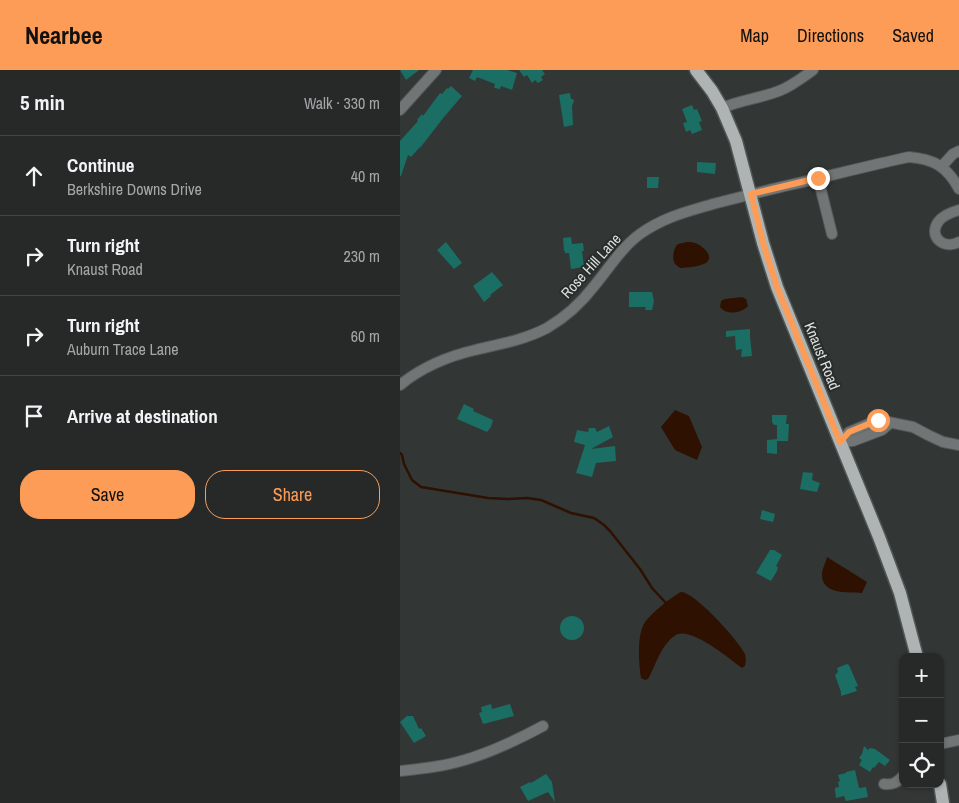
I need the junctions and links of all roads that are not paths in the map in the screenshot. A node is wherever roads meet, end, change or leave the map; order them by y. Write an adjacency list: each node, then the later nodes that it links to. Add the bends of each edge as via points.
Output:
1 (436, 70): 4 (street)
2 (696, 70): 5 (main road, Knaust Road)
3 (813, 70): 5 (street, via 777,92)
4 (401, 108)
5 (722, 108): 10 (main road, Knaust Road, via 736,141)
6 (959, 151): 7 (street)
7 (942, 166): 8 (street, Rose Hill Lane, via 923,158 909,157); 9 (street)
8 (818, 178): 10 (street, Rose Hill Lane); 12 (street)
9 (959, 188)
10 (751, 194): 14 (street, Rose Hill Lane, via 681,213 638,235 580,303 546,328 525,338 447,358); 15 (main road, Knaust Road, via 777,287)
11 (959, 210): 13 (street, via 943,218 936,228 942,244)
12 (832, 234)
13 (959, 242)
14 (400, 385)
15 (840, 442): 16 (street, via 849,432 878,420 913,427 943,442); 17 (main road, Knaust Road, via 893,572)
16 (959, 445)
17 (916, 653)
18 (544, 726): 21 (street, via 460,762)
19 (959, 740): 20 (street)
20 (944, 743)
21 (400, 771)
22 (899, 780): 23 (street, via 892,785)
23 (884, 784)
24 (941, 788): 25 (main road)
25 (943, 803)

